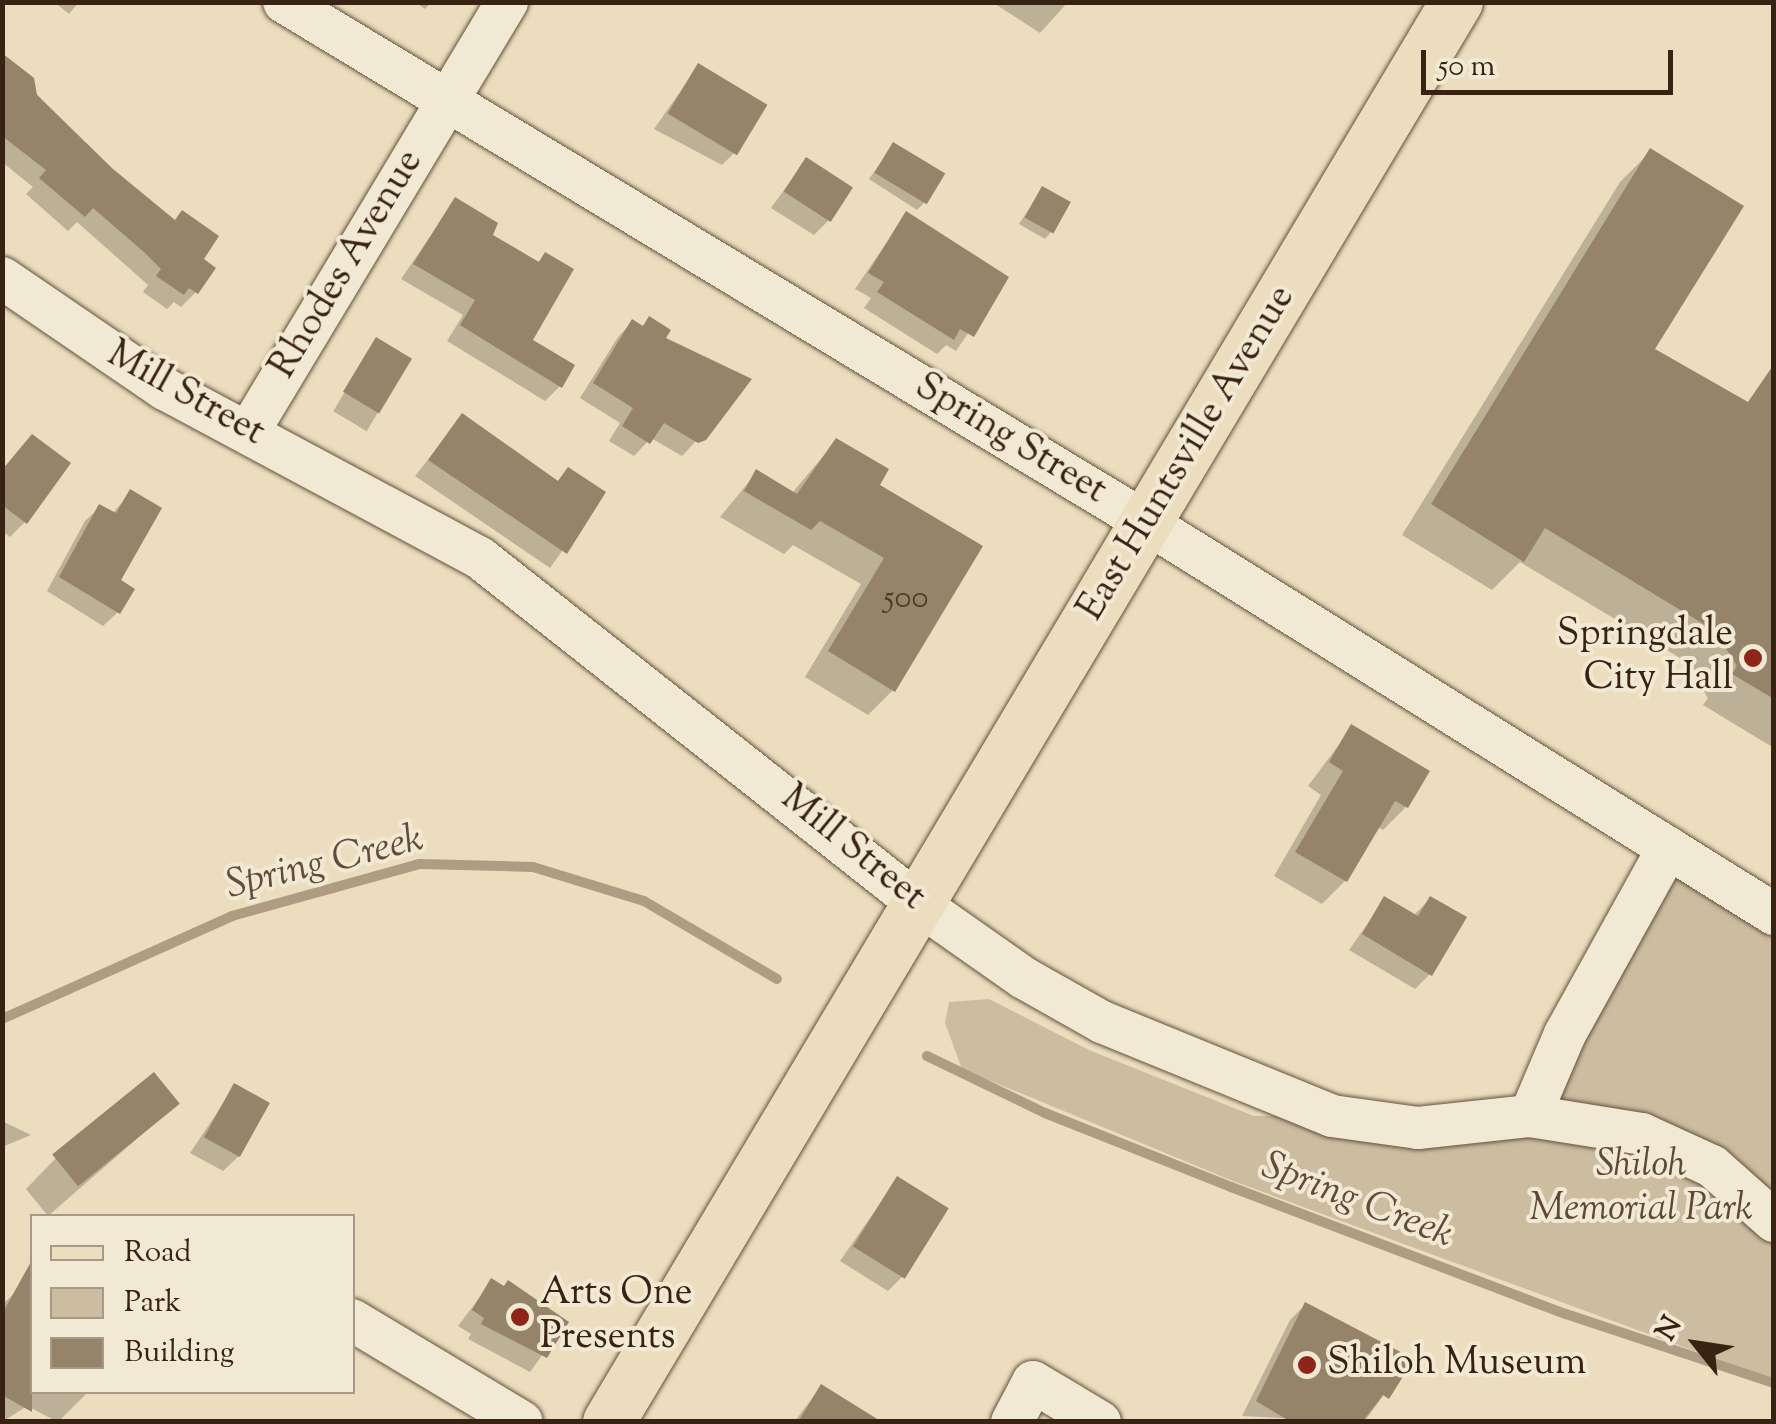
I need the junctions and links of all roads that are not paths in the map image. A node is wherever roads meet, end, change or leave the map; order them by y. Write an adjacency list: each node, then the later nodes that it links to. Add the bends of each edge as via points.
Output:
1 (284, 2): 4 (street)
2 (508, 2): 4 (street, Rhodes Avenue)
3 (1458, 2): 7 (main road, East Huntsville Avenue)
4 (448, 98): 6 (street, Rhodes Avenue); 7 (street, Spring Street)
5 (2, 278): 6 (street, Mill Street, via 165,388)
6 (249, 431): 9 (street, Mill Street, via 480,558)
7 (1147, 523): 8 (street, Spring Street); 9 (main road, East Huntsville Avenue)
8 (1668, 848): 10 (street, Spring Street); 11 (street, via 1565,1034)
9 (920, 905): 11 (street, Mill Street, via 1024,978 1102,1022 1332,1116 1418,1128); 15 (main road, East Huntsville Avenue)
10 (1774, 914)
11 (1530, 1116): 12 (street, Mill Street, via 1594,1122 1674,1147 1752,1195)
12 (1774, 1221)
13 (355, 1322): 14 (street)
14 (522, 1422)
15 (608, 1422)
16 (1012, 1422): 17 (street, via 1033,1382)
17 (1100, 1422)

